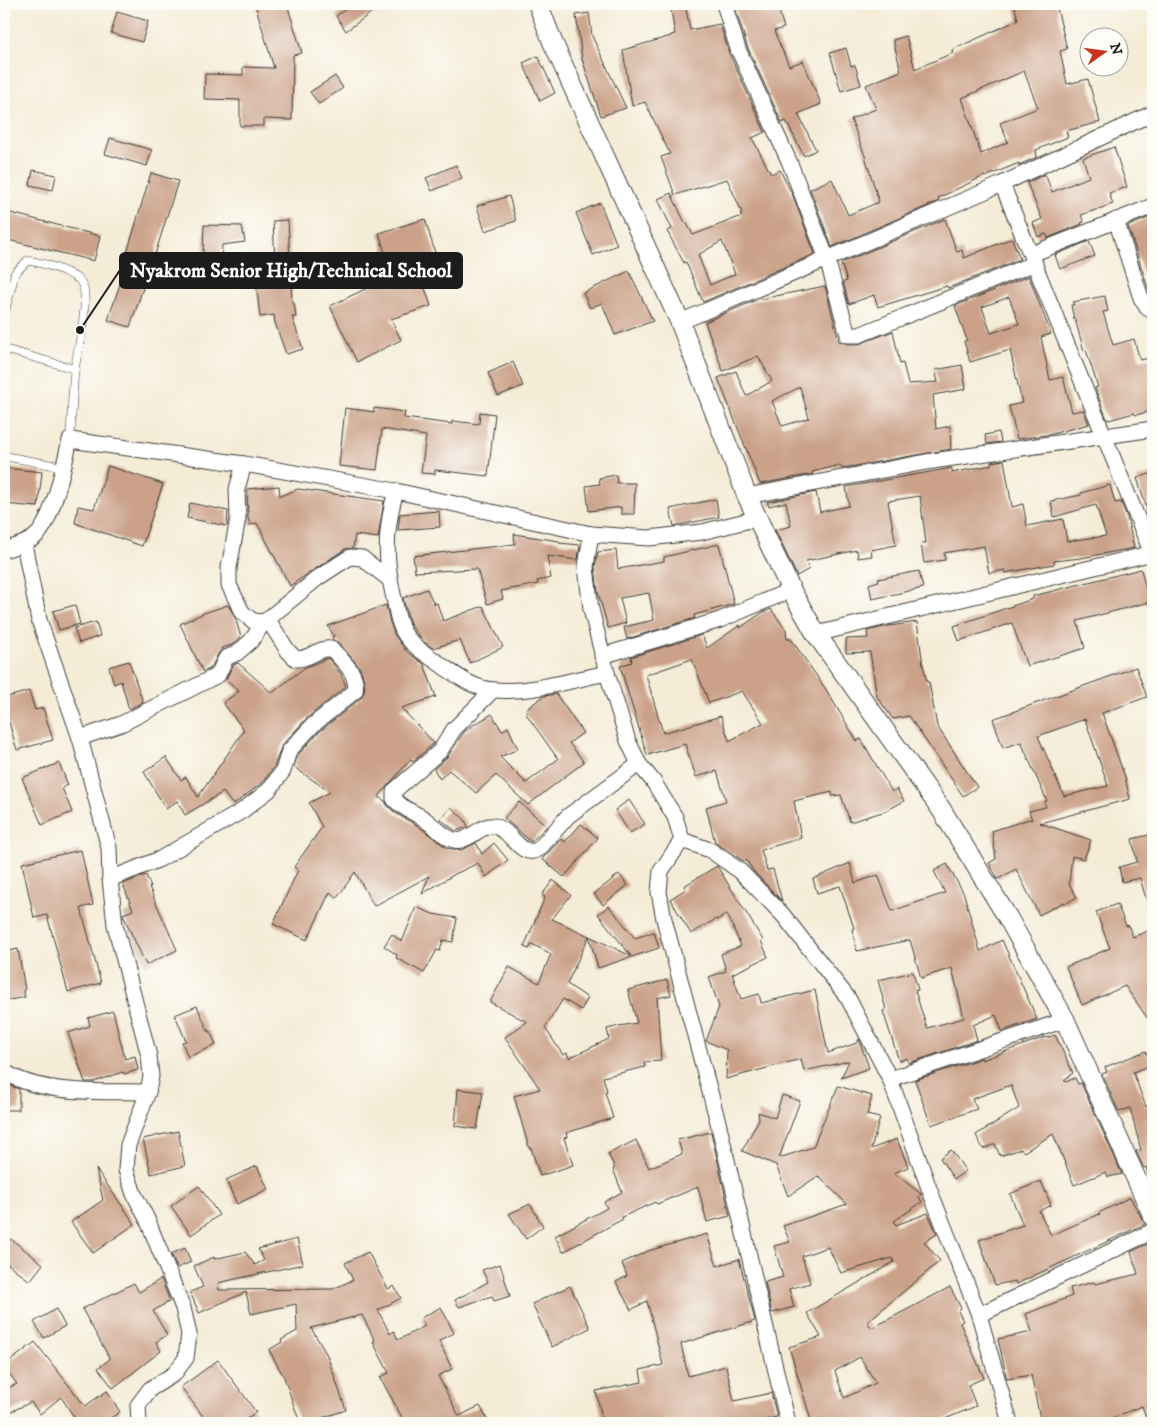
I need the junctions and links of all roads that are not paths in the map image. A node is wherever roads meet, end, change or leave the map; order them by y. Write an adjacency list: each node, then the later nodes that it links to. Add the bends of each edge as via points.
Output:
1 (538, 4): 11 (street)
2 (724, 4): 8 (street, via 738,49 789,161)
3 (1153, 113): 4 (street)
4 (1002, 184): 7 (street); 8 (street)
5 (1153, 206): 6 (street)
6 (1116, 220): 7 (street); 9 (street, via 1142,298 1147,308)
7 (1034, 258): 8 (street, via 853,336 846,330); 15 (street)
8 (827, 259): 11 (street)
9 (1153, 311)
10 (4, 315): 13 (lane, via 16,273 27,261 77,277 83,285 86,299)
11 (680, 322): 21 (street)
12 (4, 349): 13 (lane)
13 (75, 369): 16 (lane)
14 (1153, 429): 15 (street)
15 (1104, 436): 21 (street, via 926,462); 26 (street)
16 (70, 440): 18 (street); 19 (street)
17 (4, 456): 19 (lane)
18 (244, 464): 20 (street); 29 (street, via 237,489 238,518 229,585 242,612 254,621)
19 (63, 467): 24 (street, via 48,518 38,534)
20 (396, 491): 23 (street); 27 (street, via 386,548)
21 (747, 496): 22 (street)
22 (758, 518): 23 (street, via 702,532 649,538); 28 (street)
23 (591, 534): 31 (street, via 586,567 591,609)
24 (24, 544): 25 (street); 34 (street, via 39,620)
25 (4, 550)
26 (1152, 554): 30 (street)
27 (389, 579): 29 (street, via 362,558 350,557); 33 (street, via 399,622 416,647 468,684)
28 (792, 590): 30 (street); 31 (street, via 720,620)
29 (264, 622): 34 (street, via 251,641 226,658 218,675 121,724); 37 (street, via 272,626 296,659 305,659 324,648 332,649 355,677 355,691 313,725 289,751 283,771 269,790 242,811 160,859)
30 (816, 634): 38 (street, via 941,809 1008,918)
31 (602, 656): 32 (street)
32 (607, 673): 33 (street, via 522,690); 35 (street, via 628,741)
33 (493, 690): 35 (street, via 454,729 440,751 394,791 398,804 450,838 464,840 494,826 527,852 533,853 568,816)
34 (80, 738): 37 (street, via 109,848)
35 (639, 764): 36 (street, via 676,817)
36 (682, 840): 40 (street, via 710,850 740,871 783,915 848,998); 46 (street, via 661,871 659,892)
37 (110, 879): 41 (street, via 115,925 148,1056 151,1076)
38 (1065, 1020): 40 (street); 42 (street)
39 (4, 1071): 41 (street, via 45,1087)
40 (890, 1079): 44 (street)
41 (148, 1092): 45 (street, via 128,1145 126,1170 179,1300 189,1334 186,1358 174,1374 150,1389 138,1405)
42 (1153, 1216)
43 (1153, 1231): 44 (street)
44 (979, 1315): 47 (street)
45 (139, 1423)
46 (788, 1423)
47 (1010, 1423)

